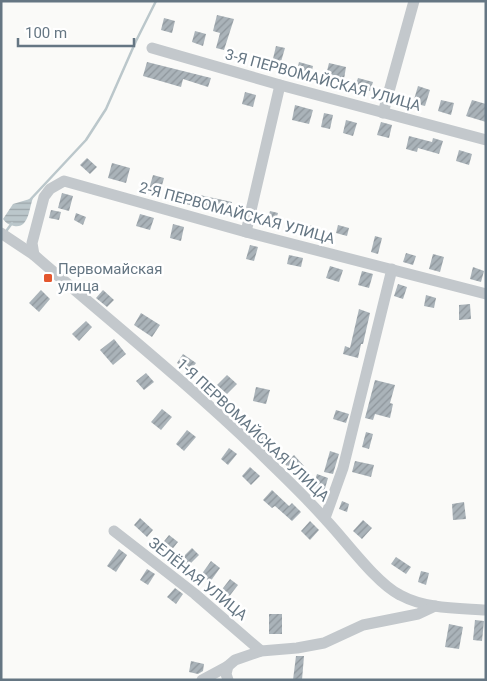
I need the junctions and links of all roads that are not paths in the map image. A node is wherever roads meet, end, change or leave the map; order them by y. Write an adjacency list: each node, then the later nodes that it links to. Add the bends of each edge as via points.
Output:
1 (414, 1): 4 (street)
2 (152, 48): 3 (street, 3-Я ПЕРВОМАЙСКАЯ УЛИЦА)
3 (280, 85): 4 (street, 3-Я ПЕРВОМАЙСКАЯ УЛИЦА); 6 (street)
4 (383, 113): 5 (street, 3-Я ПЕРВОМАЙСКАЯ УЛИЦА)
5 (486, 140)
6 (246, 232): 8 (street, 2-Я ПЕРВОМАЙСКАЯ УЛИЦА, via 64,181 44,197 32,243); 9 (street, 2-Я ПЕРВОМАЙСКАЯ УЛИЦА)
7 (1, 234): 8 (street, 1-Я ПЕРВОМАЙСКАЯ УЛИЦА)
8 (34, 256): 11 (street, 1-Я ПЕРВОМАЙСКАЯ УЛИЦА, via 256,450)
9 (392, 269): 10 (street, 2-Я ПЕРВОМАЙСКАЯ УЛИЦА); 11 (street, via 343,468)
10 (486, 294)
11 (325, 518): 13 (street, 1-Я ПЕРВОМАЙСКАЯ УЛИЦА, via 387,586 415,602)
12 (114, 531): 15 (street, ЗЕЛЁНАЯ УЛИЦА)
13 (435, 606): 14 (street, 1-Я ПЕРВОМАЙСКАЯ УЛИЦА); 15 (street, via 418,614 363,625 324,643)
14 (486, 610)
15 (261, 651): 16 (street, via 235,660)
16 (228, 666): 17 (street); 18 (street)
17 (202, 680)
18 (228, 680)

